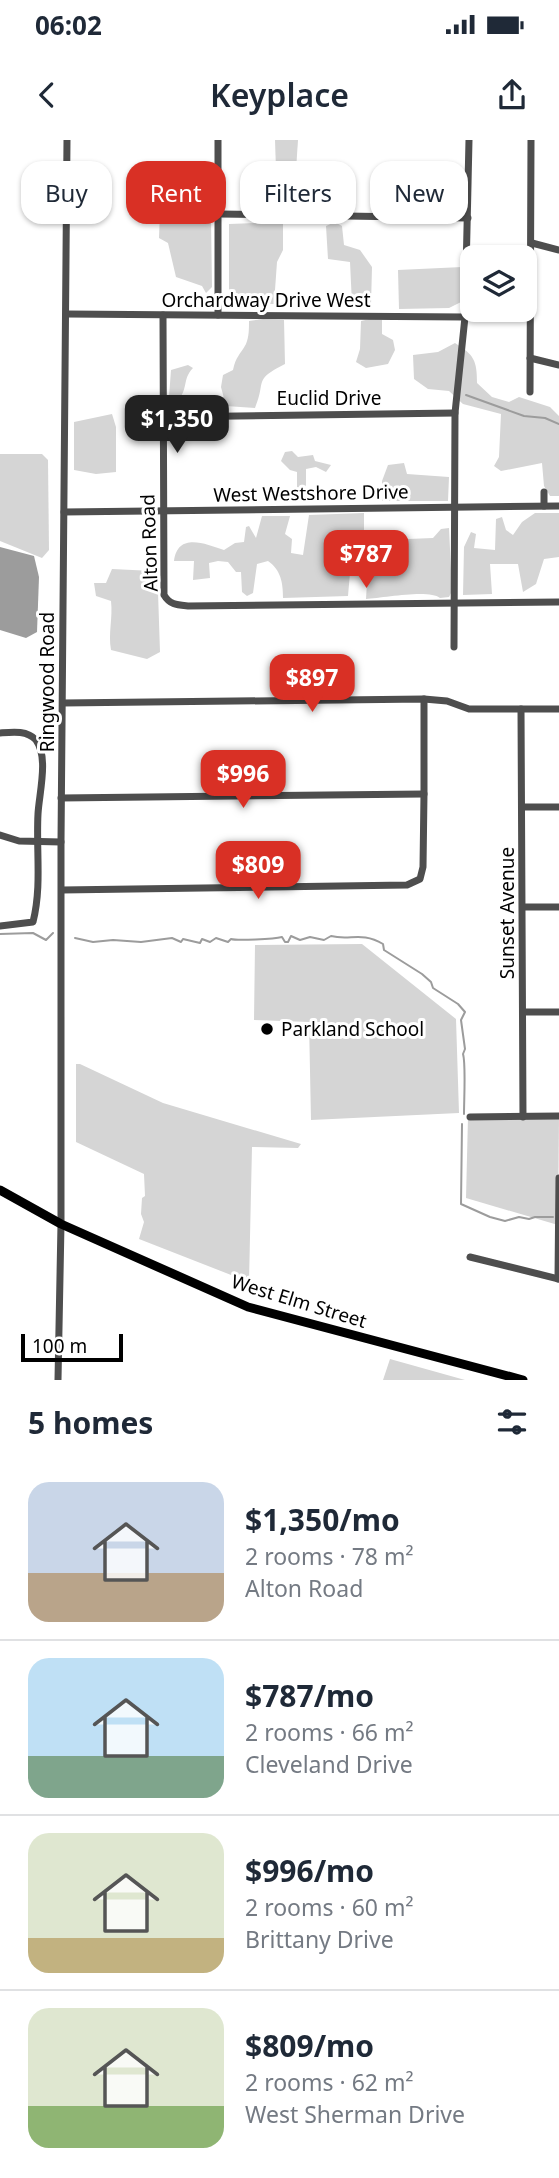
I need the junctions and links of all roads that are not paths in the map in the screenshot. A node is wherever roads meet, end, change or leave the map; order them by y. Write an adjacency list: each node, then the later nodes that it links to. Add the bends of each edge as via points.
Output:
1 (67, 140): 14 (street, Ringwood Road)
2 (218, 140): 5 (street)
3 (469, 140): 8 (street)
4 (531, 140): 11 (street)
5 (218, 161)
6 (226, 214): 7 (street)
7 (370, 216)
8 (468, 218)
9 (219, 224): 15 (street)
10 (468, 224): 12 (street)
11 (532, 243): 13 (street); 19 (street)
12 (467, 245)
13 (559, 250)
14 (67, 314): 16 (street, Orchardway Drive West); 29 (street, Ringwood Road)
15 (218, 314): 16 (street, Orchardway Drive West); 17 (street, Orchardway Drive West)
16 (163, 315): 23 (street, Alton Road)
17 (460, 317)
18 (464, 322): 22 (street)
19 (530, 358): 20 (street); 21 (street)
20 (559, 365)
21 (530, 392)
22 (454, 413): 23 (street, Euclid Drive); 27 (street)
23 (163, 417): 28 (street, Alton Road)
24 (544, 492): 25 (street)
25 (544, 506): 26 (street, West Westshore Drive); 27 (street, West Westshore Drive)
26 (559, 506)
27 (456, 507): 28 (street, West Westshore Drive); 31 (street)
28 (163, 511): 29 (street, West Westshore Drive); 31 (street, Alton Road, via 164,595 173,605)
29 (64, 512): 34 (street, Ringwood Road)
30 (559, 601): 31 (street)
31 (455, 603): 32 (street)
32 (454, 647)
33 (424, 699): 34 (street); 35 (street, via 469,709); 38 (street)
34 (63, 703): 39 (street, Ringwood Road)
35 (521, 709): 36 (street); 40 (street, Sunset Avenue)
36 (559, 709)
37 (0, 733): 43 (street, via 22,732 35,738 41,751)
38 (424, 794): 39 (street); 45 (street, via 423,867 420,879 407,885)
39 (61, 798): 44 (street, Ringwood Road)
40 (522, 807): 41 (street); 46 (street, Sunset Avenue)
41 (559, 807)
42 (0, 835): 43 (street)
43 (38, 842): 44 (street); 48 (street, via 39,883 33,922)
44 (61, 842): 45 (street, Ringwood Road)
45 (62, 890): 56 (street, Ringwood Road)
46 (523, 907): 47 (street); 49 (street, Sunset Avenue)
47 (559, 907)
48 (0, 926)
49 (523, 1012): 50 (street); 53 (street, Sunset Avenue)
50 (559, 1012)
51 (559, 1116): 53 (street)
52 (470, 1117): 53 (street)
53 (523, 1117)
54 (559, 1178): 58 (street)
55 (0, 1190): 56 (main road, West Elm Street)
56 (61, 1224): 59 (street, Ringwood Road); 60 (main road, West Elm Street, via 248,1307)
57 (470, 1256): 58 (street)
58 (559, 1279)
59 (58, 1380)
60 (523, 1380)

